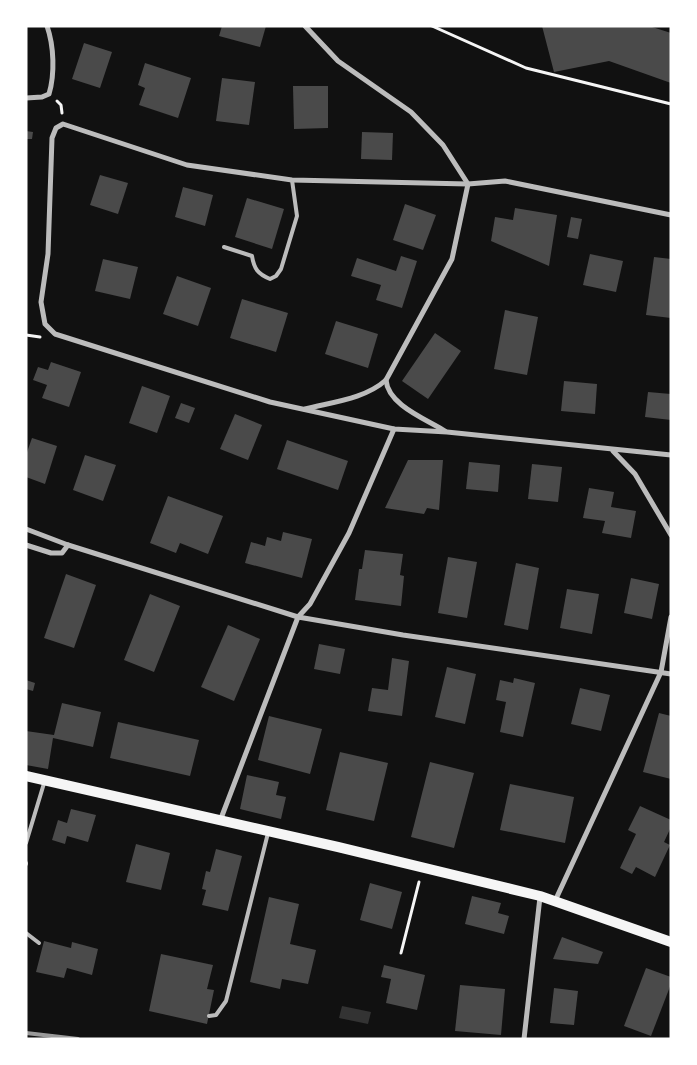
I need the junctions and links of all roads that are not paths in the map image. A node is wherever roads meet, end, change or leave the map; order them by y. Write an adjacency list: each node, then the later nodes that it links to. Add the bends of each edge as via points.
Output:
1 (47, 26): 3 (street, via 51,38 52,84 49,94)
2 (305, 26): 5 (street, via 338,61 411,112 443,145)
3 (26, 98)
4 (292, 180): 5 (street); 7 (lane, via 297,216 276,276 270,279 261,275 254,268 252,256); 9 (street, via 187,165 64,124 56,128 52,138 48,254 41,302 45,324 55,334)
5 (468, 184): 6 (street, via 505,182); 8 (street, via 452,259)
6 (671, 215)
7 (224, 247)
8 (386, 380): 9 (street, via 365,393); 11 (street, via 387,390 394,399)
9 (304, 410): 10 (street)
10 (394, 429): 11 (street); 18 (street, via 349,533 310,604)
11 (447, 432): 12 (street)
12 (612, 450): 13 (street); 15 (street, via 635,474)
13 (671, 455)
14 (26, 529): 17 (street)
15 (671, 535)
16 (26, 545): 17 (street, via 51,553 62,553)
17 (68, 545): 18 (street)
18 (298, 616): 20 (street, via 403,635); 24 (street)
19 (671, 617): 20 (street)
20 (661, 672): 21 (street); 28 (street)
21 (671, 674)
22 (26, 776): 23 (main road)
23 (45, 780): 24 (main road); 26 (lane)
24 (220, 821): 25 (main road)
25 (268, 833): 27 (main road); 32 (lane, via 226,1001 216,1015)
26 (26, 843)
27 (540, 896): 28 (main road); 33 (street)
28 (555, 901): 30 (main road)
29 (26, 933): 31 (lane)
30 (671, 942)
31 (39, 943)
32 (209, 1016)
33 (524, 1039)

